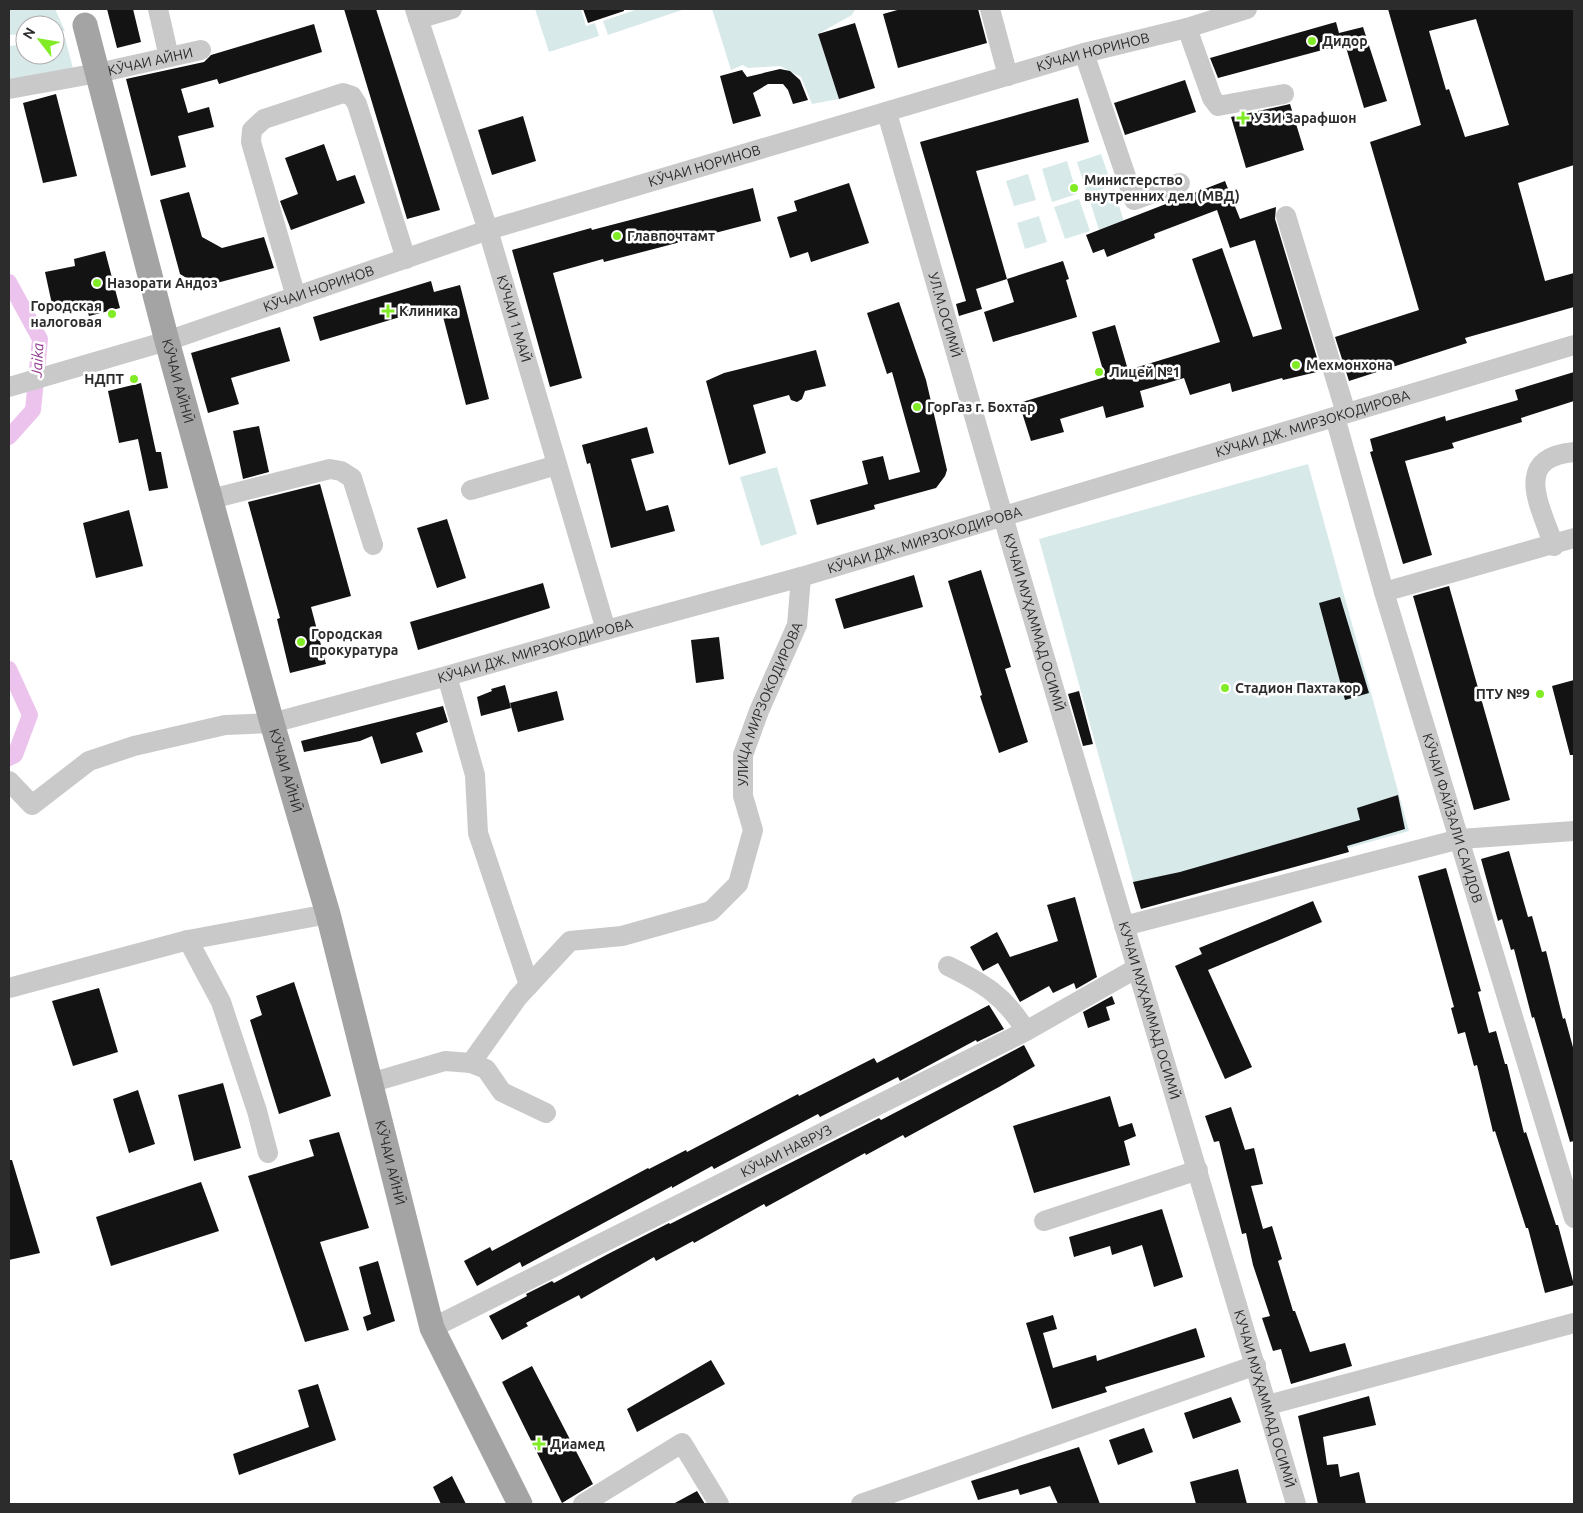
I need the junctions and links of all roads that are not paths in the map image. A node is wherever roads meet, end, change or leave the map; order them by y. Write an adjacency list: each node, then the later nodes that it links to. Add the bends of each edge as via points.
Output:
1 (158, 9): 10 (street)
2 (452, 9): 6 (street)
3 (990, 9): 11 (street)
4 (1247, 9): 7 (street, КӮЧАИ НОРИНОВ)
5 (81, 14): 12 (main road, КӮЧАИ АЙНӢ)
6 (417, 14): 19 (street, КӮЧАИ 1 МАЙ)
7 (1187, 28): 9 (street, КӮЧАИ НОРИНОВ); 14 (street, via 1212,98 1218,106)
8 (201, 50): 10 (street, КӮЧАИ АЙНИ)
9 (1084, 53): 11 (street, КӮЧАИ НОРИНОВ); 17 (street, via 1134,200)
10 (169, 57): 12 (street, КӮЧАИ АЙНИ)
11 (1008, 76): 16 (street, КӮЧАИ НОРИНОВ)
12 (100, 80): 13 (street); 15 (street); 22 (main road, КӮЧАИ АЙНӢ)
13 (9, 89)
14 (1284, 94)
15 (9, 101)
16 (887, 113): 19 (street, КӮЧАИ НОРИНОВ); 30 (street, УЛ.М.ОСИМЙ)
17 (1180, 183)
18 (1286, 216): 25 (street, КӮЧАИ ФАЙЗАЛИ САИДОВ)
19 (488, 230): 20 (street, КӮЧАИ НОРИНОВ); 27 (street, КӮЧАИ 1 МАЙ)
20 (406, 259): 21 (street, КӮЧАИ НОРИНОВ); 21 (street, via 352,96 343,93 264,119 252,130 251,142)
21 (296, 296): 22 (street, КӮЧАИ НОРИНОВ)
22 (167, 341): 24 (street, КӮЧАИ НОРИНОВ); 29 (main road, КӮЧАИ АЙНӢ)
23 (1574, 345): 25 (street, КӮЧАИ ДЖ. МИРЗОКОДИРОВА)
24 (9, 387)
25 (1340, 415): 30 (street, КӮЧАИ ДЖ. МИРЗОКОДИРОВА); 35 (street, КӮЧАИ ФАЙЗАЛИ САИДОВ)
26 (1574, 452): 33 (street, via 1556,454 1540,465 1534,478)
27 (557, 465): 28 (street); 36 (street, КӮЧАИ 1 МАЙ)
28 (471, 490)
29 (211, 499): 32 (street, via 330,469 341,471 352,478); 38 (main road, КӮЧАИ АЙНӢ)
30 (1004, 516): 34 (street, КӮЧАИ ДЖ. МИРЗОКОДИРОВА); 43 (street, КУЧАИ МУҲАММАД ОСИМЙ)
31 (1574, 538): 33 (street)
32 (372, 545)
33 (1554, 546): 35 (street)
34 (800, 577): 36 (street, КӮЧАИ ДЖ. МИРЗОКОДИРОВА); 47 (street, УЛИЦА МИРЗОКОДИРОВА, via 797,625 743,755 743,796 752,830 738,884 711,912 622,936 570,941)
35 (1384, 592): 41 (street, КӮЧАИ ФАЙЗАЛИ САИДОВ)
36 (606, 630): 37 (street, КӮЧАИ ДЖ. МИРЗОКОДИРОВА)
37 (447, 676): 38 (street, КӮЧАИ ДЖ. МИРЗОКОДИРОВА); 47 (street, via 475,775 478,833)
38 (272, 723): 39 (street, КӮЧАИ ДЖ. МИРЗОКОДИРОВА, via 225,725 134,746 89,761 32,805); 42 (main road, КӮЧАИ АЙНӢ)
39 (9, 781)
40 (1574, 831): 41 (street)
41 (1460, 839): 43 (street); 55 (street, КӮЧАИ ФАЙЗАЛИ САИДОВ)
42 (328, 914): 44 (street); 51 (main road, КӮЧАИ АЙНӢ)
43 (1124, 926): 46 (street, КУЧАИ МУҲАММАД ОСИМЙ)
44 (188, 940): 48 (street); 53 (street, via 221,1002)
45 (948, 966): 49 (street, via 998,994)
46 (1137, 968): 49 (street, КӮЧАИ НАВРУЗ); 54 (street, КУЧАИ МУҲАММАД ОСИМЙ)
47 (529, 986): 50 (street, УЛИЦА МИРЗОКОДИРОВА)
48 (9, 988)
49 (1026, 1032): 58 (street, КӮЧАИ НАВРУЗ)
50 (471, 1063): 51 (street, via 445,1060); 52 (street, via 486,1069 502,1092)
51 (370, 1082): 58 (main road, КӮЧАИ АЙНӢ)
52 (546, 1113)
53 (268, 1153)
54 (1198, 1170): 56 (street); 59 (street, КУЧАИ МУҲАММАД ОСИМЙ)
55 (1574, 1218)
56 (1044, 1221)
57 (1574, 1323): 60 (street)
58 (432, 1328): 61 (main road, КӮЧАИ АЙНӢ)
59 (1256, 1365): 60 (street, КУЧАИ МУҲАММАД ОСИМЙ); 64 (street)
60 (1268, 1405): 65 (street, КУЧАИ МУҲАММАД ОСИМЙ)
61 (520, 1504)
62 (584, 1504): 63 (street, via 682,1443)
63 (719, 1504)
64 (861, 1504)
65 (1296, 1504)

